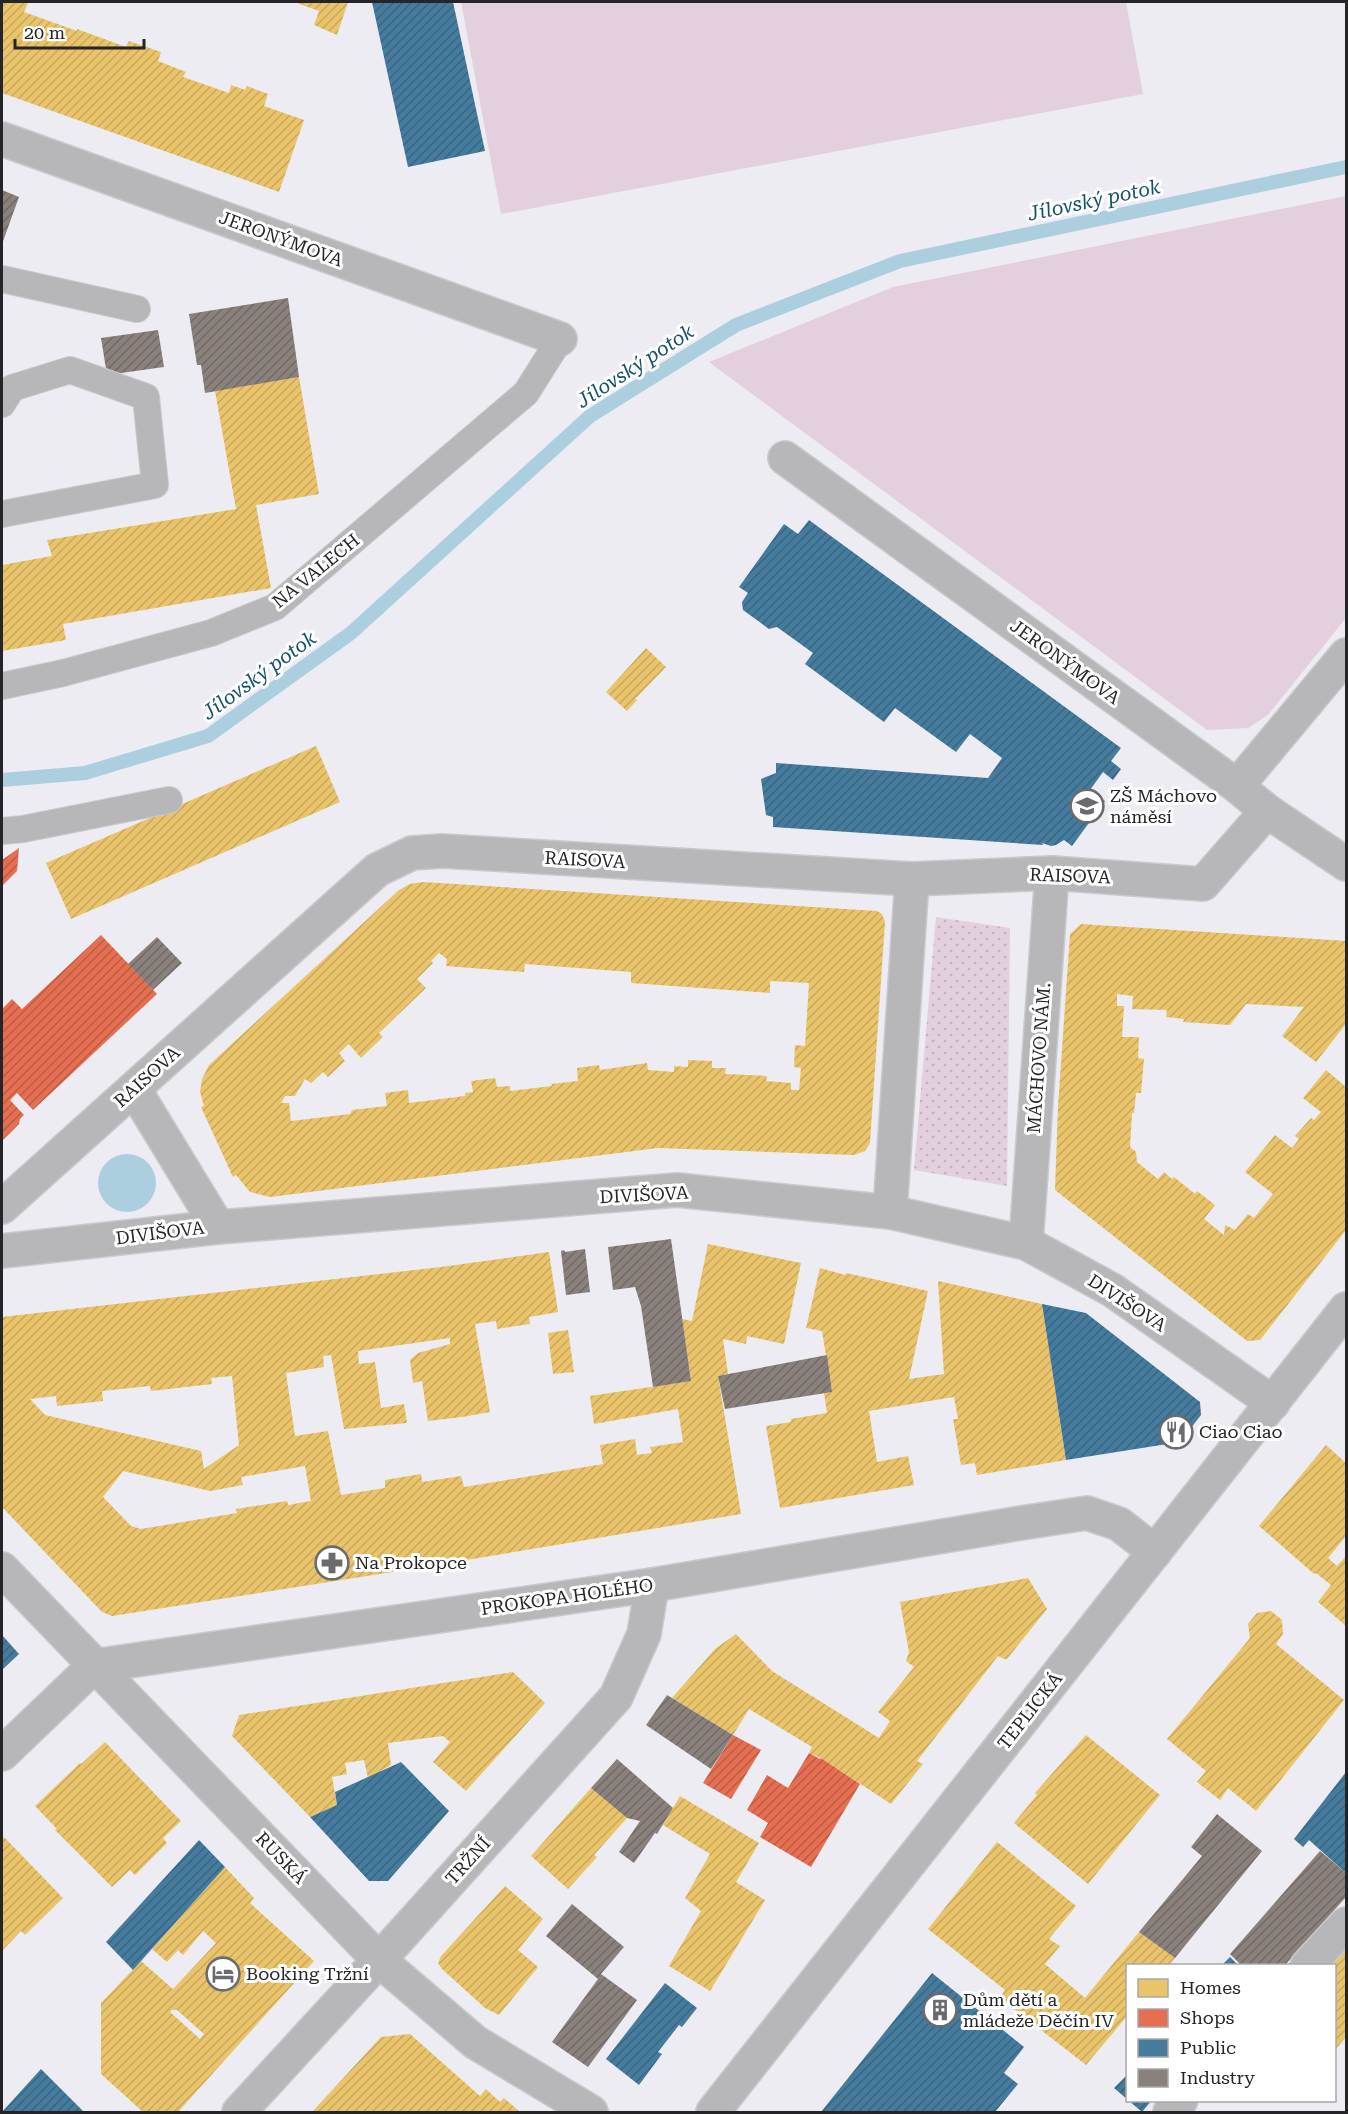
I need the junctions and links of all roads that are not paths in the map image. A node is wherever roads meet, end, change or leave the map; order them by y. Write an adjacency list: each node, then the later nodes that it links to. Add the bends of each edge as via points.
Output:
1 (2, 139): 4 (street, JERONÝMOVA)
2 (2, 279): 3 (lane)
3 (137, 309)
4 (560, 339): 9 (lane, NA VALECH, via 526,393 275,607 211,633)
5 (2, 404): 7 (lane, via 12,387 70,370 146,397 155,485)
6 (785, 458): 10 (street, JERONÝMOVA)
7 (2, 514)
8 (1347, 655): 10 (street)
9 (2, 686)
10 (1237, 786): 12 (street, JERONÝMOVA)
11 (169, 800): 13 (lane)
12 (1267, 811): 14 (street, JERONÝMOVA); 15 (street, RAISOVA, via 1203,884)
13 (2, 831)
14 (1347, 864)
15 (1052, 873): 16 (street, RAISOVA); 21 (street, MÁCHOVO NÁM.)
16 (912, 879): 17 (street, RAISOVA, via 453,852 412,853 377,870); 19 (street)
17 (134, 1089): 18 (street, RAISOVA); 20 (street)
18 (2, 1207)
19 (890, 1212): 20 (street, DIVIŠOVA, via 676,1190); 21 (street, DIVIŠOVA)
20 (218, 1227): 22 (street, DIVIŠOVA)
21 (1026, 1243): 24 (street, DIVIŠOVA, via 1112,1290)
22 (2, 1251)
23 (1347, 1309): 24 (street, TEPLICKÁ)
24 (1273, 1403): 25 (street, TEPLICKÁ)
25 (1155, 1552): 27 (street, PROKOPA HOLÉHO, via 1119,1524 1087,1513); 35 (street, TEPLICKÁ)
26 (2, 1569): 28 (street, RUSKÁ)
27 (652, 1584): 28 (street, PROKOPA HOLÉHO); 31 (street, TRŽNÍ, via 644,1634 616,1697)
28 (94, 1666): 29 (street); 31 (street, RUSKÁ)
29 (2, 1754)
30 (1347, 1924): 32 (street)
31 (380, 1960): 33 (street, TRŽNÍ); 34 (street, RUSKÁ, via 475,2042)
32 (1308, 1964)
33 (239, 2112)
34 (591, 2112)
35 (713, 2112)

